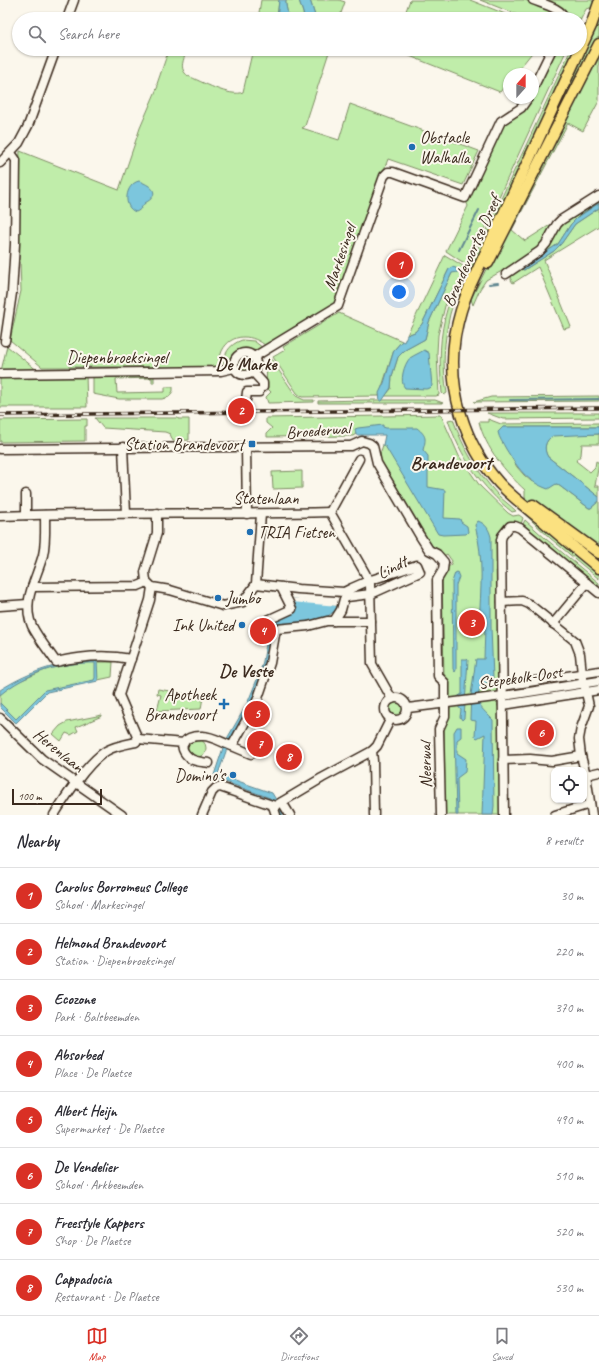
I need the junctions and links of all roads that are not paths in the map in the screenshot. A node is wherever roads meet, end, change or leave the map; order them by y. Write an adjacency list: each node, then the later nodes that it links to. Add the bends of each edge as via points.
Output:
1 (74, 0): 5 (street)
2 (533, 0): 6 (street)
3 (595, 0): 4 (main road)
4 (599, 3): 7 (main road, Brandevoortse Dreef)
5 (70, 12)
6 (561, 12)
7 (587, 35)
8 (599, 44): 37 (main road, Brandevoortse Dreef, via 474,290 462,328 459,363 461,392 469,420 490,463 518,494)
9 (53, 56): 14 (street, via 28,126)
10 (549, 56): 12 (street)
11 (577, 56): 38 (main road, Brandevoortse Dreef, via 467,292 457,326 453,363 463,421 486,466 514,498)
12 (539, 76)
13 (524, 104): 19 (street, Markesingel, via 501,121 465,198 388,172 384,176 338,306)
14 (11, 153): 15 (street); 18 (street, via 16,160 15,244 12,304)
15 (0, 163)
16 (599, 196): 17 (street, via 561,220 540,251)
17 (506, 274)
18 (6, 341)
19 (254, 357): 20 (street, via 246,352 238,354 234,360); 21 (street, via 257,364)
20 (234, 368): 21 (street, Diepenbroeksingel, via 241,375); 22 (street, Diepenbroeksingel, via 221,371)
21 (253, 372): 23 (street, via 263,383 261,390 247,392)
22 (0, 374)
23 (246, 400)
24 (123, 448): 25 (street, Broederwal); 26 (street, Broederwal); 30 (street)
25 (246, 448): 32 (street); 64 (street, Broederwal, via 351,446 362,441 372,446 377,463 420,536 429,550 444,562 437,580 438,676 445,683)
26 (0, 449)
27 (359, 459): 29 (street)
28 (26, 494): 34 (street)
29 (330, 512): 33 (street, Statenlaan); 44 (street, via 365,572)
30 (126, 513): 31 (street, Statenlaan); 35 (street, Statenlaan)
31 (157, 513): 32 (street, Statenlaan); 40 (street, via 157,533 145,572)
32 (247, 514): 33 (street, Statenlaan)
33 (261, 514): 41 (street)
34 (26, 515): 35 (street, Statenlaan); 36 (street, Statenlaan)
35 (45, 515): 42 (street, via 43,553)
36 (0, 516)
37 (599, 553)
38 (599, 568)
39 (588, 583): 45 (street); 47 (street, via 520,528 510,526 501,540); 52 (street)
40 (149, 584): 41 (street, via 223,606 240,604); 42 (street); 54 (street, via 150,600)
41 (256, 584): 43 (street)
42 (32, 587): 48 (street)
43 (281, 587): 46 (street); 53 (street, via 292,609 256,625)
44 (370, 587): 44 (street, Lindt, via 420,572 417,565); 46 (street); 46 (street); 51 (street)
45 (599, 593)
46 (346, 594): 50 (street)
47 (502, 602): 52 (street, via 522,601); 59 (street)
48 (28, 604): 49 (street); 54 (street, via 32,627 56,662 87,656)
49 (0, 606)
50 (334, 621): 51 (street); 53 (street, via 308,626)
51 (371, 621): 63 (street, via 372,664)
52 (554, 624): 56 (street, via 575,641 580,654)
53 (273, 628): 71 (street, via 270,662 257,701)
54 (131, 659): 69 (street, via 119,695)
55 (599, 671): 56 (street, Stepekolk-Oost)
56 (582, 674): 58 (street); 59 (street, Stepekolk-Oost)
57 (599, 681): 58 (street, Stepekolk-Oost)
58 (585, 683): 61 (street); 62 (street, Stepekolk-Oost)
59 (502, 686): 62 (street)
60 (599, 690): 61 (street, Stepekolk-Oost)
61 (587, 692): 65 (street, Stepekolk-Oost); 74 (street, via 589,706 579,739)
62 (503, 696): 64 (street, Stepekolk-Oost); 65 (street)
63 (392, 699): 66 (street, via 402,699); 68 (street, via 386,708 386,713)
64 (445, 703): 66 (street, Stepekolk-Oost); 90 (street, Neerwal, via 446,716 439,729)
65 (503, 705): 75 (street)
66 (408, 708): 68 (street, via 404,717 398,720)
67 (0, 718): 81 (street, Herenlaan, via 42,759)
68 (391, 718): 72 (street)
69 (138, 739): 70 (street); 81 (street, via 136,742 107,750)
70 (184, 743): 71 (street, via 190,737 204,736); 76 (street, via 183,748 191,759)
71 (228, 745): 73 (street)
72 (372, 751): 83 (street); 89 (street)
73 (251, 754)
74 (580, 756): 75 (street, via 552,762 530,759); 77 (street)
75 (503, 760): 91 (street)
76 (209, 763)
77 (583, 767)
78 (599, 772): 79 (street)
79 (587, 775)
80 (587, 782): 82 (street)
81 (75, 783): 84 (street); 85 (street, Herenlaan)
82 (590, 804): 92 (street); 93 (street)
83 (277, 805): 86 (street, via 220,787 212,792); 87 (street); 88 (street)
84 (54, 815)
85 (122, 815)
86 (202, 815)
87 (276, 815)
88 (290, 815)
89 (374, 815)
90 (440, 815)
91 (504, 815)
92 (554, 815)
93 (592, 815)

